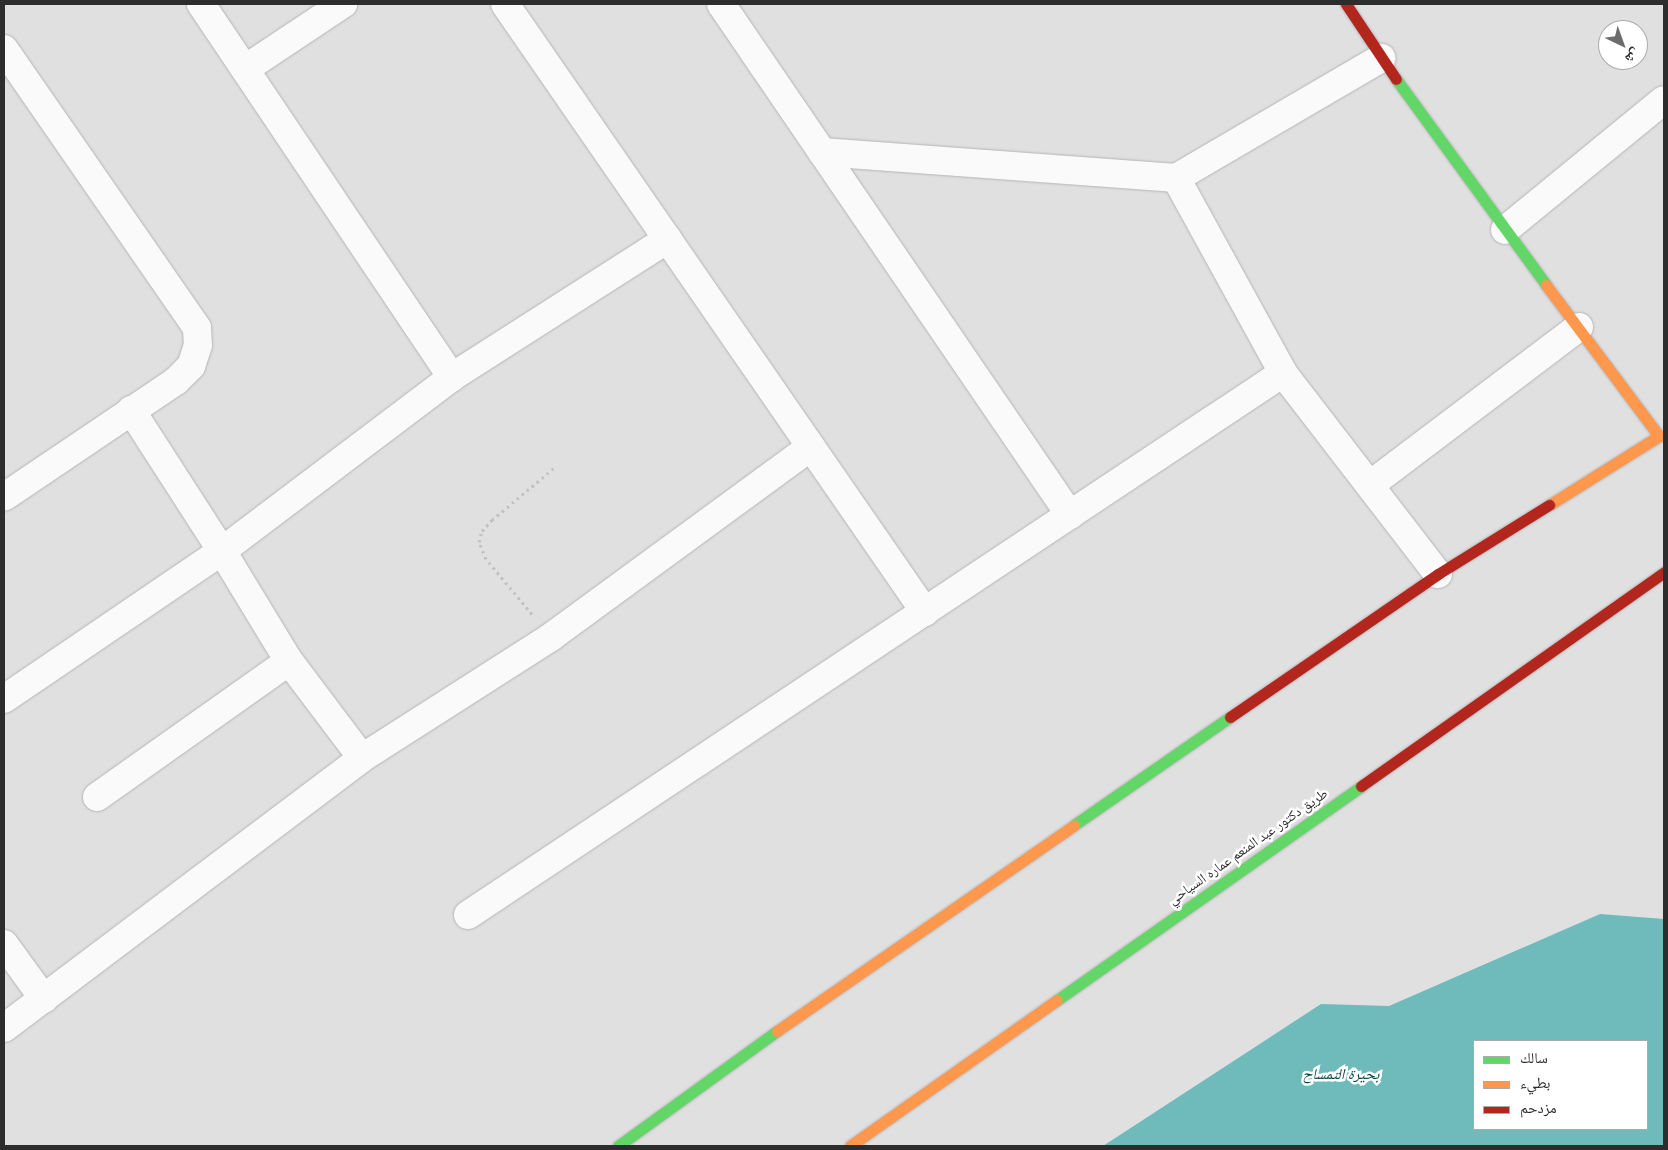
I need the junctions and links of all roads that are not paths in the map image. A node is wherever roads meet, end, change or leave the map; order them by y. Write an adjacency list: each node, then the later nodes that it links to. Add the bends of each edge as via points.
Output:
1 (201, 4): 8 (street)
2 (342, 4): 8 (street)
3 (505, 4): 13 (street)
4 (721, 4): 10 (street)
5 (1346, 4): 7 (street)
6 (4, 49): 17 (street, via 197,328 198,345 191,366 176,381)
7 (1381, 58): 11 (street); 12 (street)
8 (245, 69): 16 (street)
9 (1664, 100): 12 (street)
10 (822, 152): 11 (street); 22 (street)
11 (1176, 178): 15 (street)
12 (1505, 230): 14 (street)
13 (668, 239): 16 (street); 19 (street)
14 (1579, 327): 18 (street); 20 (street)
15 (1283, 373): 20 (street); 22 (street)
16 (452, 377): 23 (street)
17 (131, 410): 21 (street); 23 (street)
18 (1663, 437): 25 (street)
19 (811, 446): 26 (street); 29 (street, via 551,636)
20 (1370, 485): 25 (street)
21 (4, 497)
22 (1070, 515): 26 (street)
23 (222, 550): 27 (street); 28 (street)
24 (1664, 572): 36 (street, طريق دكتور عبد المنعم عماره السياحي)
25 (1438, 574): 35 (street, via 842,984)
26 (925, 612): 31 (street)
27 (289, 661): 29 (street); 30 (street)
28 (4, 699)
29 (362, 758): 33 (street)
30 (97, 797)
31 (468, 915)
32 (4, 944): 33 (street)
33 (44, 998): 34 (street)
34 (4, 1028)
35 (618, 1146)
36 (850, 1146)

